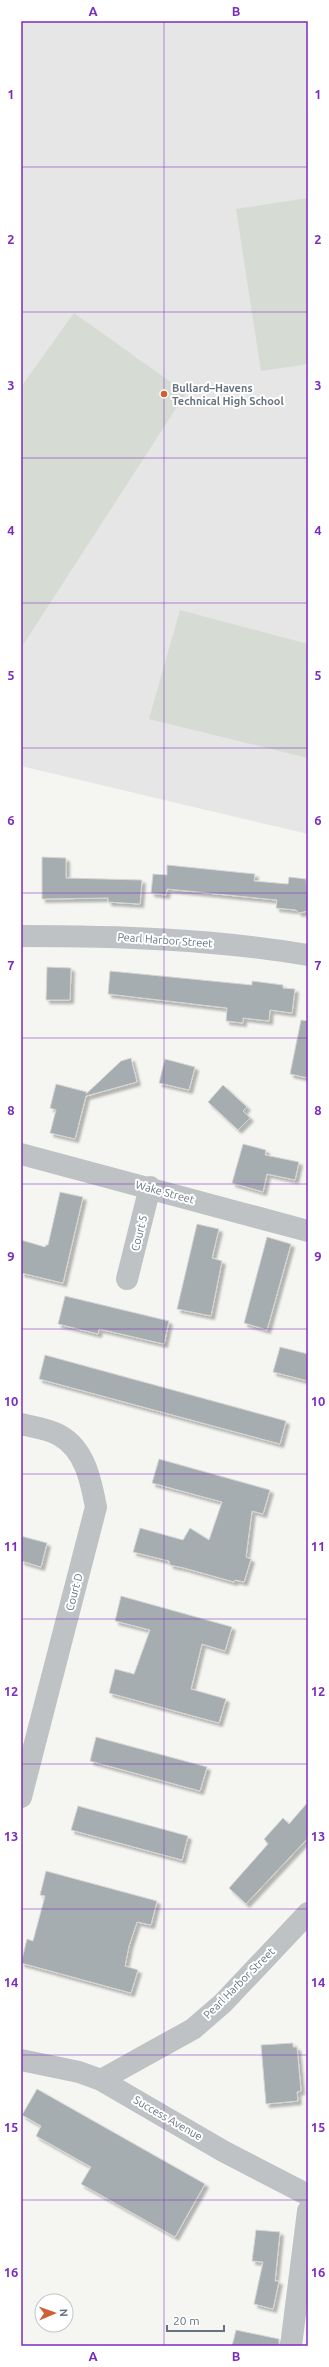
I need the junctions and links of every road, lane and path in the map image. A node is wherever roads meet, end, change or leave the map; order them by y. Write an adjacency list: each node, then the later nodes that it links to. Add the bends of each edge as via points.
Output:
1 (21, 936): 2 (street, Pearl Harbor Street, via 97,936 252,946)
2 (308, 956)
3 (21, 1154): 4 (street, Wake Street)
4 (150, 1187): 5 (street, Wake Street); 6 (street, Court 5)
5 (308, 1231)
6 (127, 1279)
7 (21, 1424): 8 (street, Court D, via 60,1435 76,1450 90,1477 96,1507)
8 (21, 1797)
9 (308, 1913): 11 (street, Pearl Harbor Street, via 223,2003 194,2029)
10 (21, 2060): 11 (street, Success Avenue, via 78,2072)
11 (101, 2080): 12 (street, Success Avenue, via 223,2151)
12 (308, 2195)
13 (308, 2211): 14 (street)
14 (291, 2346)

